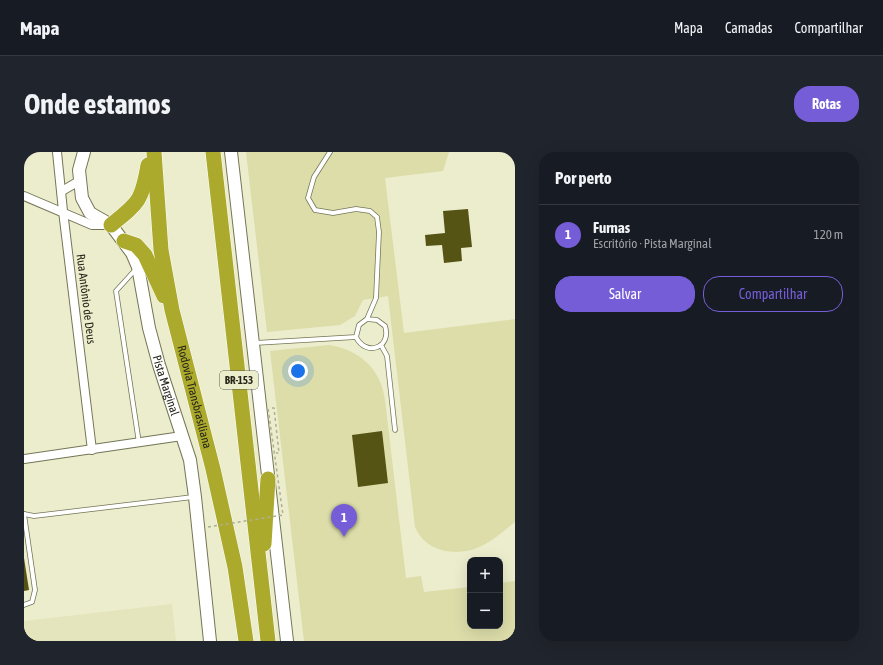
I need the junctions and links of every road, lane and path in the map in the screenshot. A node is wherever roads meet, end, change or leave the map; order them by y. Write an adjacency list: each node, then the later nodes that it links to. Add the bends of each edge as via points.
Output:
1 (57, 152): 9 (street, Rua Antônio de Deus)
2 (84, 152): 8 (main road, Pista Marginal)
3 (150, 152): 12 (highway, via 142,196)
4 (154, 152): 15 (highway, Rodovia Transbrasiliana, via 161,250)
5 (213, 152): 31 (highway, BR-153)
6 (231, 152): 18 (main road)
7 (330, 152): 16 (lane, via 314,178 308,198 315,210 333,213 370,211 378,217 376,298)
8 (79, 181): 9 (street); 12 (main road, Pista Marginal, via 82,198 90,213)
9 (62, 191): 11 (street, Rua Antônio de Deus)
10 (24, 196): 11 (street)
11 (63, 211): 12 (street, via 92,225); 23 (street, Rua Antônio de Deus)
12 (112, 225): 13 (main road, Pista Marginal)
13 (124, 241): 14 (main road, Pista Marginal); 15 (highway, via 136,245 145,255)
14 (138, 267): 21 (main road, Pista Marginal, via 157,358); 22 (lane, via 116,291)
15 (172, 310): 33 (highway, Rodovia Transbrasiliana, via 215,476 235,568)
16 (366, 319): 17 (lane, via 358,325); 19 (lane, via 377,320 385,326 386,337)
17 (356, 337): 18 (lane); 19 (lane, via 359,343 369,348)
18 (253, 344): 24 (main road)
19 (382, 345): 20 (lane, via 388,356)
20 (395, 430)
21 (182, 436): 22 (street); 27 (main road, Pista Marginal, via 190,460)
22 (139, 443): 23 (street)
23 (92, 450): 25 (street)
24 (265, 454): 26 (main road); 29 (path, bridge, via 279,453 274,408 268,408 283,515)
25 (24, 459)
26 (268, 479): 31 (highway, via 263,547); 35 (main road)
27 (195, 497): 28 (lane, via 34,516); 32 (main road, Pista Marginal)
28 (24, 514): 30 (lane, via 35,590 32,602)
29 (208, 527)
30 (24, 605)
31 (265, 607): 34 (highway, BR-153)
32 (210, 641)
33 (246, 641)
34 (268, 641)
35 (287, 641)

